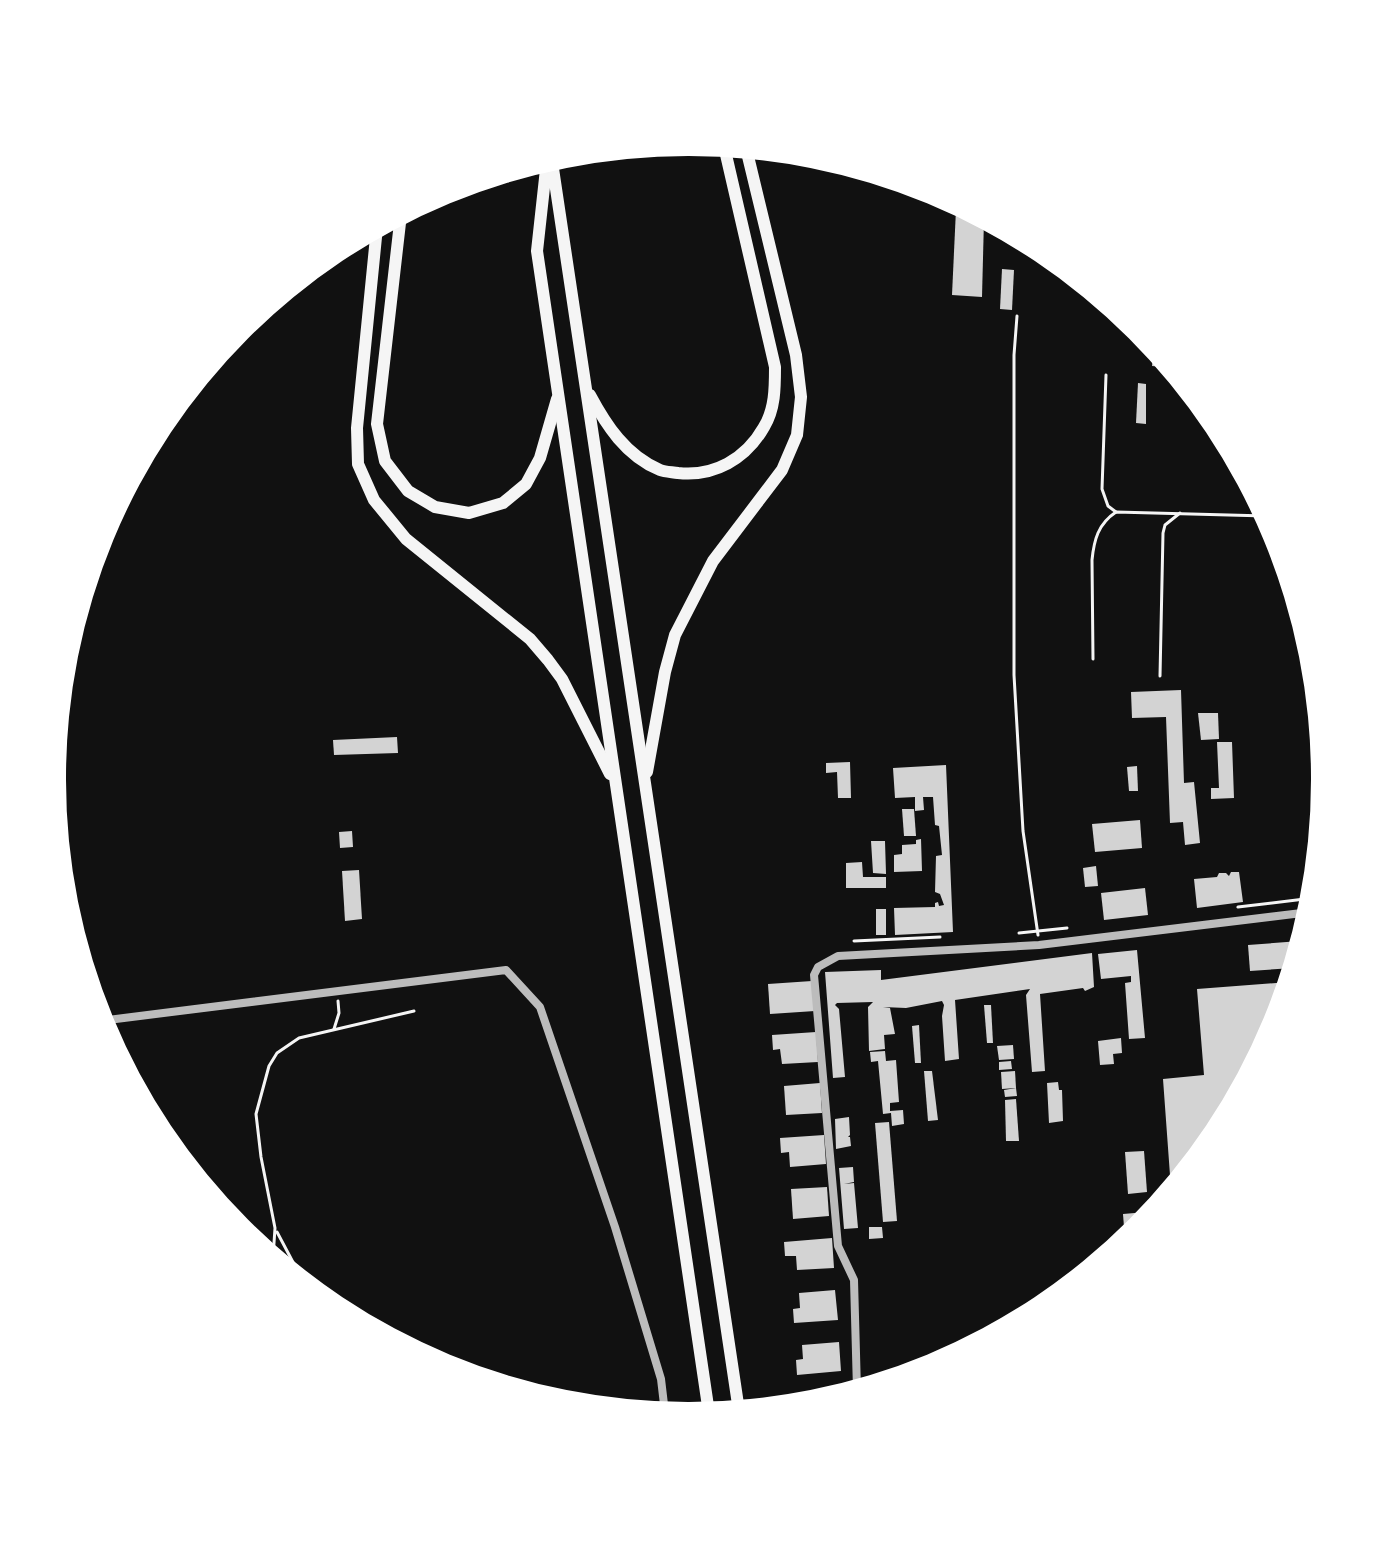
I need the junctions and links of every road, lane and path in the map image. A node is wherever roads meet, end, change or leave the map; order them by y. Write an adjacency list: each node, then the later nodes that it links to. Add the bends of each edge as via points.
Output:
1 (727, 158): 9 (main road, via 775,367 774,399 765,426 748,449 726,465 698,475 661,471 624,446)
2 (749, 160): 16 (main road, via 796,355 801,397 797,435 782,470 713,561 675,635)
3 (551, 172): 9 (main road)
4 (547, 173): 10 (main road, via 537,251)
5 (399, 228): 10 (main road, via 377,424 385,461 408,491 435,507 469,513 503,503 526,484 540,458)
6 (376, 241): 17 (main road, via 358,464 374,500 406,539 530,639 548,660)
7 (1017, 316): 22 (path, via 1014,675 1023,831)
8 (1106, 375): 11 (path, via 1102,489)
9 (585, 386): 16 (main road)
10 (558, 392): 17 (main road)
11 (1116, 512): 12 (path); 14 (path, via 1106,519 1094,544)
12 (1180, 513): 13 (path); 15 (path, via 1163,533)
13 (1252, 516)
14 (1093, 659)
15 (1160, 676)
16 (645, 783): 35 (main road)
17 (616, 788): 37 (main road)
18 (1299, 900): 19 (path)
19 (1233, 908)
20 (1296, 914): 26 (street)
21 (1080, 927): 22 (path)
22 (1037, 931): 23 (path); 26 (path)
23 (1008, 933)
24 (952, 937): 25 (path)
25 (854, 941)
26 (1039, 945): 34 (street, via 838,956 814,975 838,1246 854,1280)
27 (336, 990): 29 (street); 30 (path, via 339,1013); 36 (street, via 506,970 540,1007 615,1227)
28 (414, 1011): 30 (path)
29 (114, 1019)
30 (334, 1029): 31 (path, via 299,1038 277,1053 262,1088 256,1114)
31 (275, 1228): 32 (path); 33 (path)
32 (274, 1243)
33 (290, 1257)
34 (857, 1378)
35 (737, 1399)
36 (664, 1401)
37 (707, 1401)

